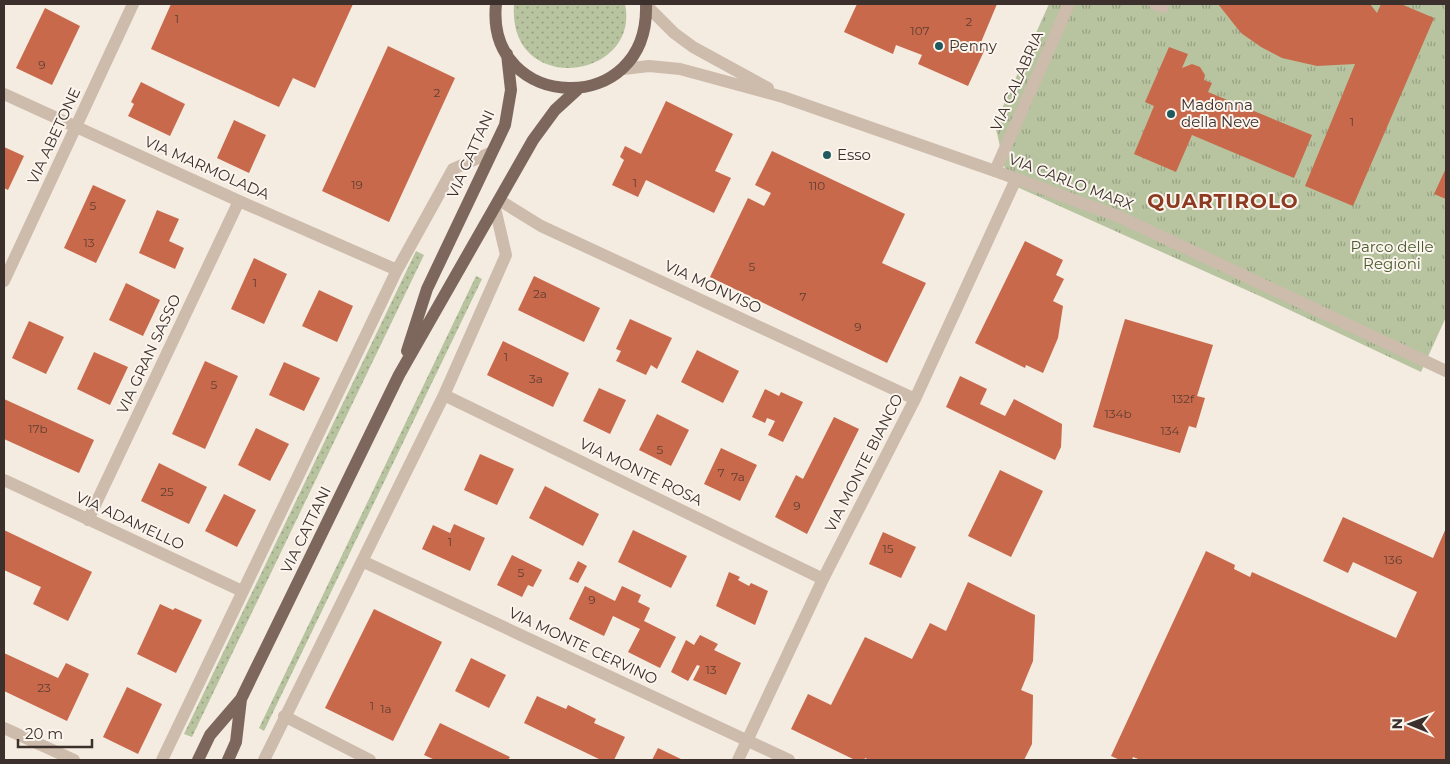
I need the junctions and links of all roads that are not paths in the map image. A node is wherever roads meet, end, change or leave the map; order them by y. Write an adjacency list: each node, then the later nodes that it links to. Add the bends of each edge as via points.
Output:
1 (132, 4): 10 (street, VIA ABETONE)
2 (496, 4): 5 (main road, VIA CARLO MARX, via 496,23)
3 (646, 4): 6 (main road, VIA CARLO MARX, via 645,28 637,50); 9 (street, VIA CARLO MARX, via 692,47)
4 (1069, 4): 12 (street, VIA CALABRIA)
5 (507, 54): 7 (main road, VIA CARLO MARX, via 530,78 554,87); 11 (main road, VIA CATTANI, via 511,90 508,110 505,125)
6 (623, 69): 7 (main road, VIA CARLO MARX, via 610,79); 9 (street, VIA CARLO MARX, via 649,66 680,68)
7 (578, 89): 15 (main road, VIA CATTANI, via 555,110)
8 (4, 94): 10 (street, VIA MARMOLADA)
9 (783, 97): 12 (street, VIA CARLO MARX)
10 (77, 127): 14 (street, VIA MARMOLADA); 17 (street, VIA ABETONE)
11 (490, 153): 16 (street, via 453,169); 19 (main road, VIA CATTANI, via 427,289)
12 (995, 171): 13 (street, VIA CARLO MARX)
13 (1016, 179): 18 (street, VIA CARLO MARX, via 1120,217); 21 (street, VIA MONTE BIANCO)
14 (238, 201): 16 (street, VIA MARMOLADA); 23 (street, VIA GRAN SASSO)
15 (497, 204): 19 (main road, VIA CATTANI); 20 (street, via 506,255); 21 (street, VIA MONVISO)
16 (397, 270): 26 (street)
17 (4, 281)
18 (1446, 371)
19 (400, 375): 27 (main road, VIA CATTANI)
20 (444, 395): 24 (street); 25 (street, VIA MONTE ROSA)
21 (915, 398): 25 (street, VIA MONTE BIANCO)
22 (4, 480): 23 (street, VIA ADAMELLO)
23 (88, 520): 26 (street, VIA ADAMELLO)
24 (362, 561): 28 (street); 30 (street, VIA MONTE CERVINO)
25 (823, 579): 30 (street, VIA MONTE BIANCO)
26 (242, 591): 32 (street)
27 (241, 699): 33 (main road, VIA CATTANI, via 210,735); 34 (main road, VIA CATTANI, via 236,742)
28 (284, 716): 35 (street); 36 (street)
29 (4, 728): 31 (street)
30 (747, 740): 37 (street, VIA MONTE BIANCO); 38 (street, VIA MONTE CERVINO)
31 (74, 760)
32 (162, 760)
33 (198, 760)
34 (228, 760)
35 (264, 760)
36 (370, 760)
37 (738, 760)
38 (789, 760)

